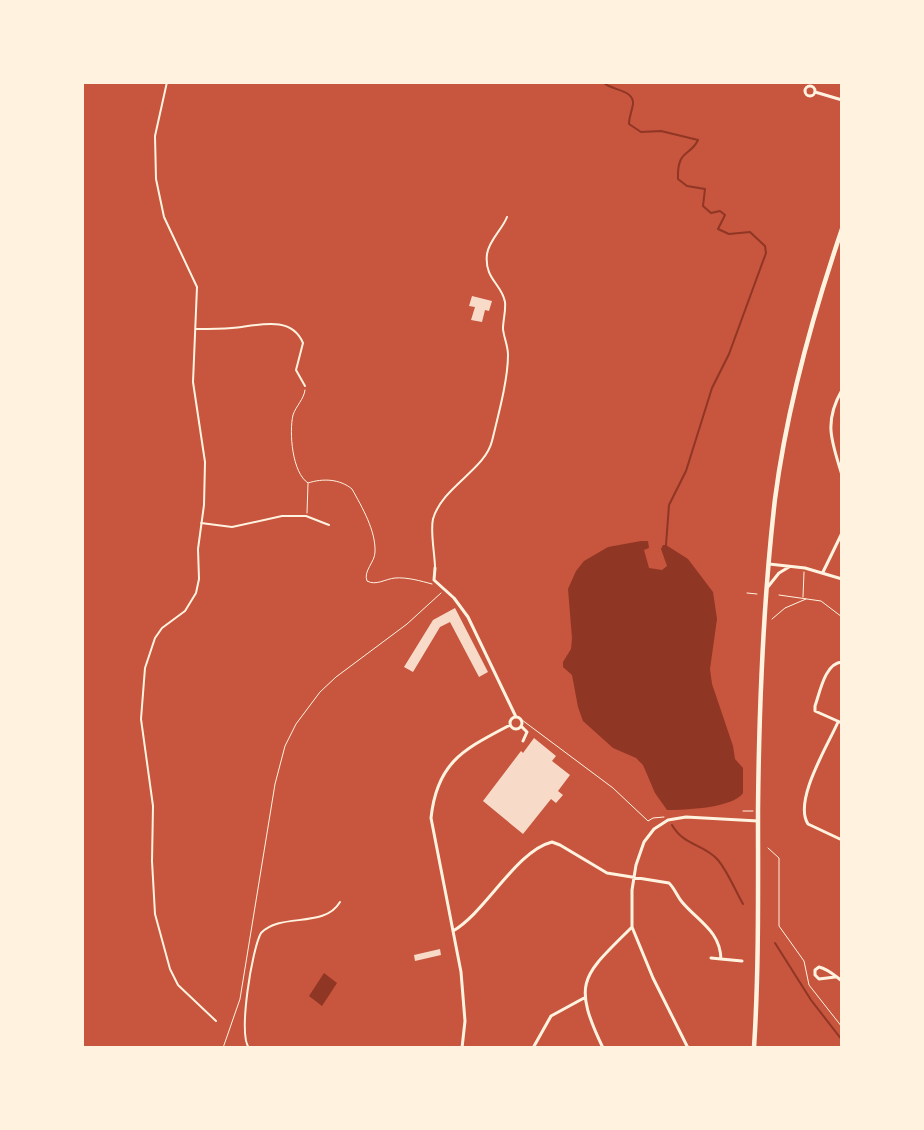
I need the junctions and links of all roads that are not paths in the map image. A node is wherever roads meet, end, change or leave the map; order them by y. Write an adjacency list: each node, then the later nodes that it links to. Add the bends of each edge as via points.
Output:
1 (167, 82): 7 (lane, via 155,136 156,179 164,217 197,287)
2 (812, 84): 3 (street); 3 (street, via 806,93 810,96)
3 (815, 92): 4 (street)
4 (842, 100)
5 (507, 217): 16 (lane, via 488,251 487,263 492,281 505,302 506,375 489,449 478,465 469,470 447,495 433,518)
6 (842, 228): 14 (main road, via 790,408)
7 (196, 329): 8 (lane, via 272,324 292,328 303,343 296,370); 11 (lane, via 194,400 205,462)
8 (305, 386)
9 (842, 390): 10 (street, via 830,423)
10 (842, 475)
11 (201, 523): 12 (lane, via 232,527 273,516 306,516); 40 (lane, via 196,593 184,611 159,631 145,668 141,719 153,806 155,914 170,969 178,985)
12 (329, 525)
13 (842, 533): 17 (street)
14 (769, 564): 15 (street); 19 (main road)
15 (790, 567): 17 (street); 19 (street, via 778,573)
16 (435, 568): 21 (street, via 434,580 454,598 468,617)
17 (823, 572): 18 (street)
18 (842, 579)
19 (767, 588): 26 (main road)
20 (842, 662): 22 (street, via 835,662 829,668 815,706 815,711)
21 (516, 717): 23 (street); 24 (street, via 522,720)
22 (840, 723): 27 (street, via 806,792 804,812 808,824)
23 (510, 725): 24 (street, via 515,728); 33 (street, via 455,758 433,798 431,818)
24 (521, 726): 25 (street, via 527,732)
25 (523, 740)
26 (758, 821): 30 (street, via 686,816 668,820 654,829 644,842); 46 (main road)
27 (842, 840)
28 (842, 848): 29 (street)
29 (842, 874)
30 (633, 878): 32 (street); 33 (street, via 607,873 560,845 552,842 543,844); 35 (street, via 669,883 680,900 714,933)
31 (340, 902): 41 (lane, via 325,915 277,925 261,933 248,1000 244,1040)
32 (632, 927): 39 (street, via 593,968); 45 (street)
33 (453, 931): 42 (street, via 464,994)
34 (711, 958): 35 (street)
35 (721, 959): 36 (street)
36 (742, 961)
37 (836, 977): 37 (street, via 824,968 815,970 819,979); 38 (street)
38 (842, 981)
39 (584, 998): 43 (street, via 551,1016); 44 (street, via 589,1020)
40 (216, 1021)
41 (249, 1048)
42 (462, 1048)
43 (533, 1048)
44 (603, 1048)
45 (688, 1048)
46 (754, 1048)

